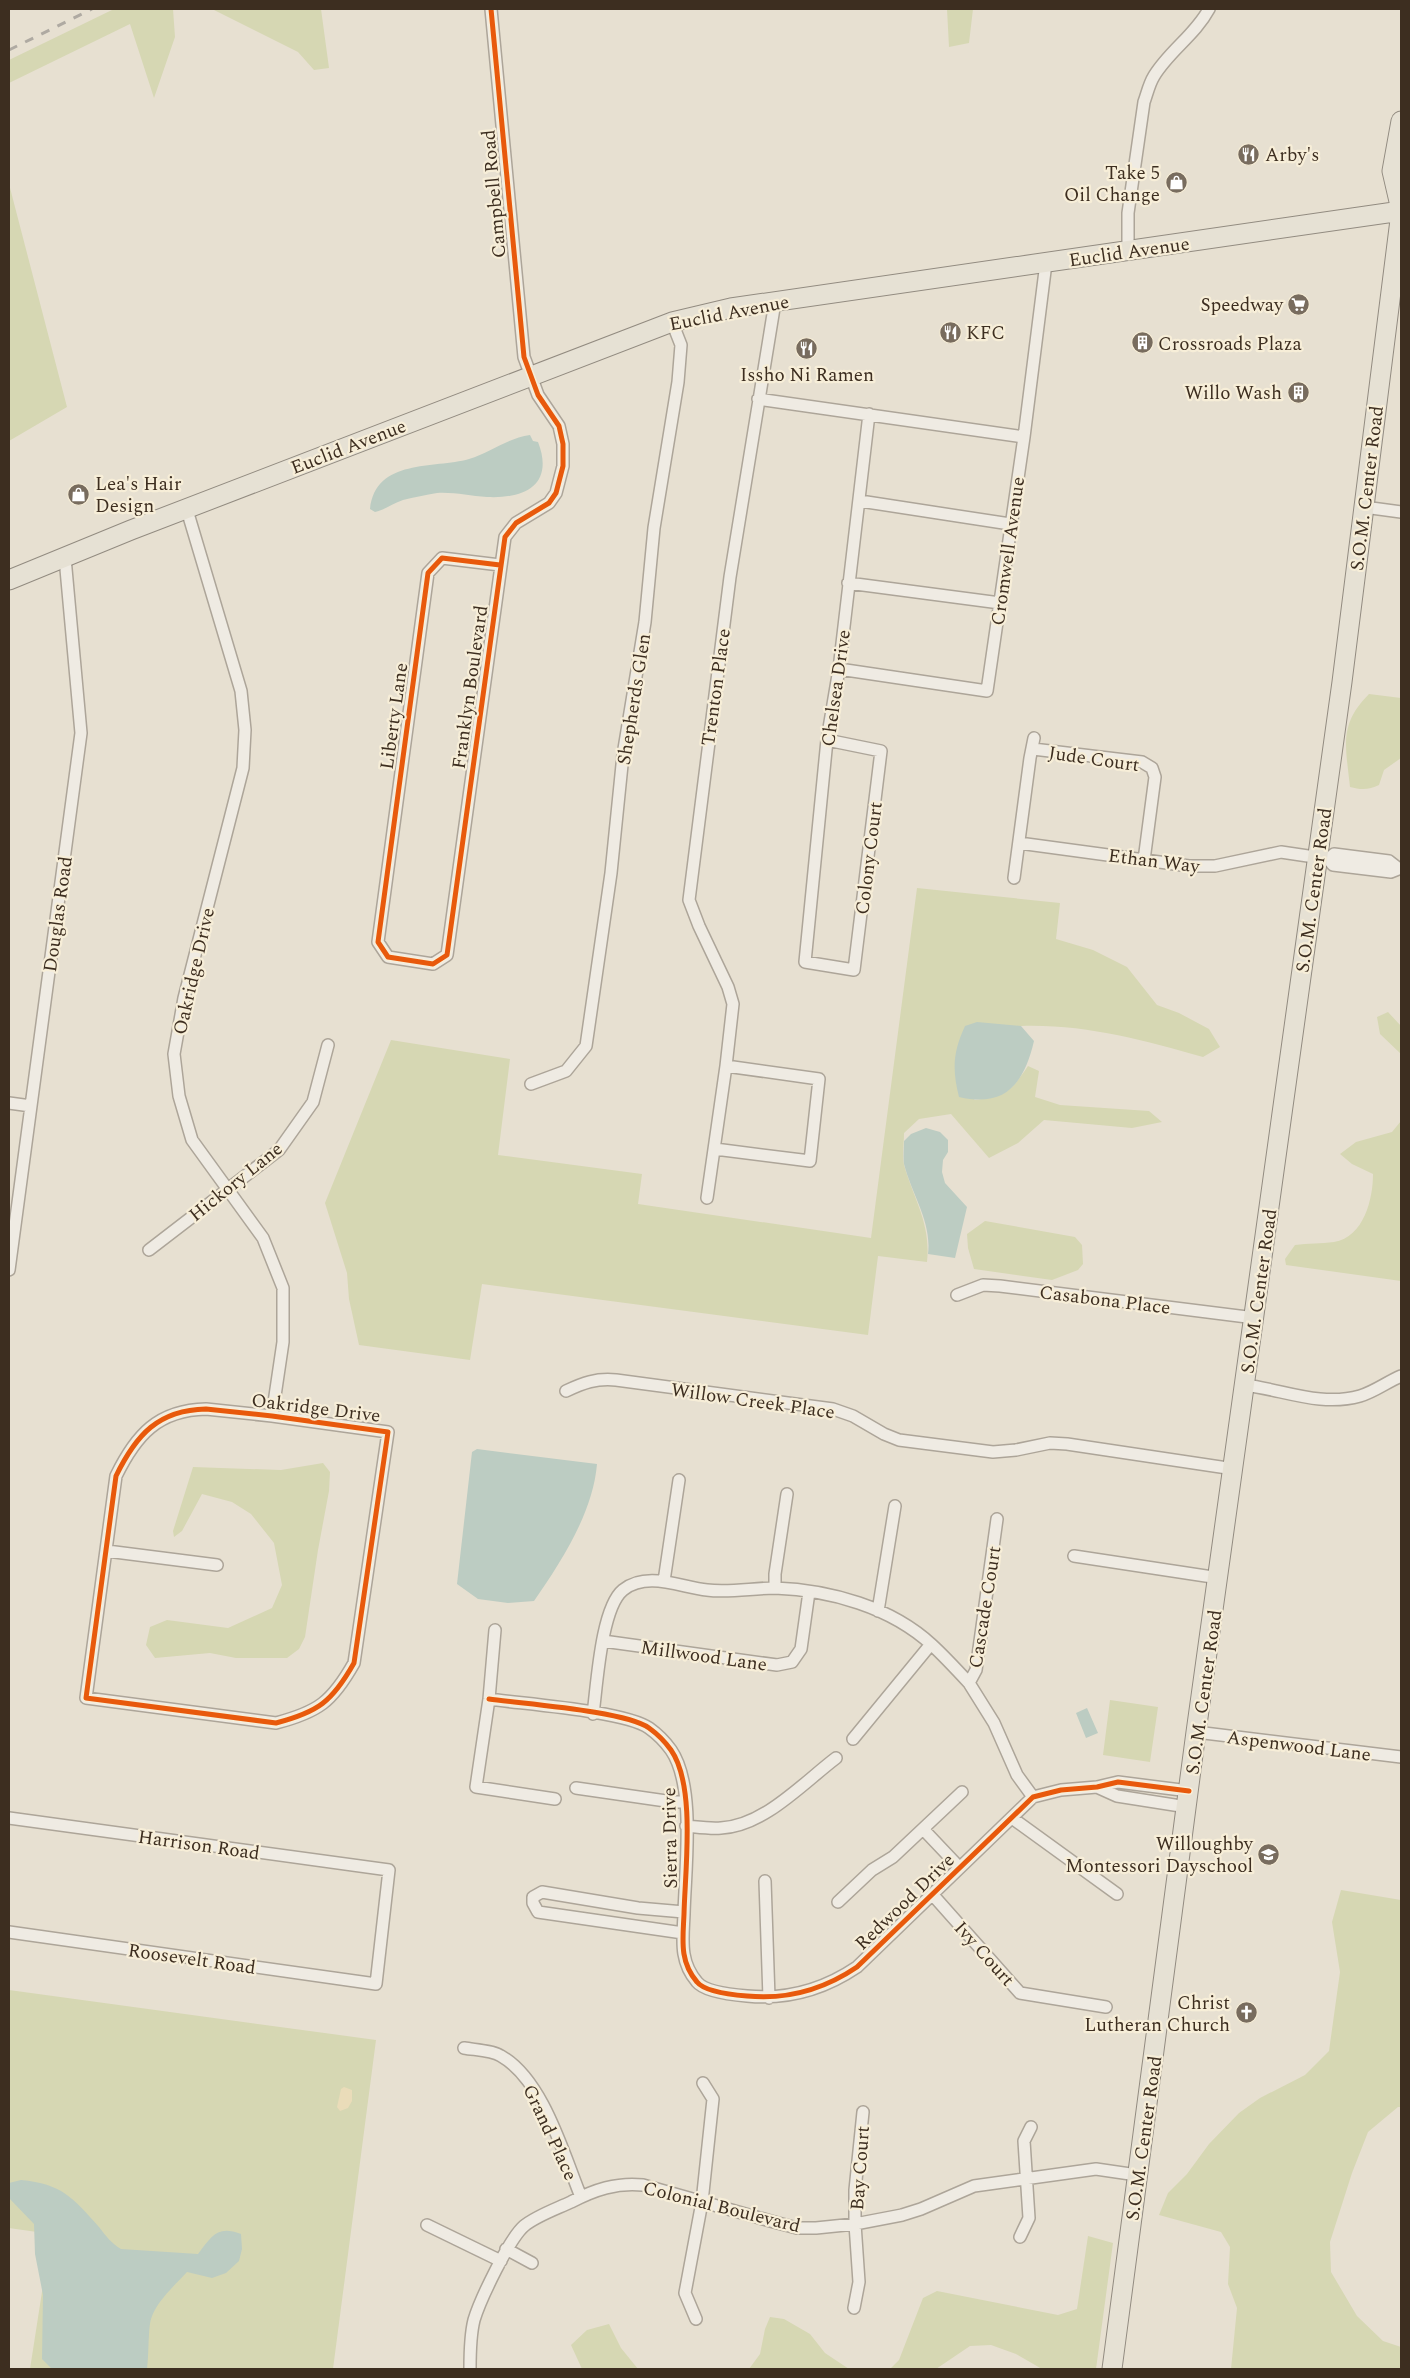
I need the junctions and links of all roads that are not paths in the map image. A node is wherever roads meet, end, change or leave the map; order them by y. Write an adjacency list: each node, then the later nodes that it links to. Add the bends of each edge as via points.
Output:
1 (490, 9): 9 (street, Campbell Road, via 524,357)
2 (1209, 9): 5 (street, via 1201,23 1162,65 1148,88 1128,213)
3 (1401, 122): 4 (main road, S.O.M. Center Road, via 1392,171)
4 (1401, 211): 5 (main road, Euclid Avenue); 14 (main road, S.O.M. Center Road)
5 (1128, 251): 6 (main road, Euclid Avenue)
6 (1046, 263): 7 (main road, Euclid Avenue); 12 (street, Cromwell Avenue)
7 (776, 302): 8 (main road, Euclid Avenue, via 731,308); 10 (street, Trenton Place)
8 (672, 322): 9 (main road, Euclid Avenue); 34 (street, Shepherds Glen, via 681,345 678,382 653,537 645,622 623,755 614,846 586,1046 566,1071)
9 (529, 375): 15 (main road, Euclid Avenue); 19 (street, Franklyn Boulevard, via 559,426 564,466 556,493 549,503 516,523 505,537)
10 (758, 399): 11 (street); 33 (street, Trenton Place, via 730,577 689,900 728,987 732,1004)
11 (869, 414): 12 (street); 13 (street, Chelsea Drive)
12 (1024, 437): 17 (street, Cromwell Avenue)
13 (860, 502): 17 (street); 21 (street, Chelsea Drive)
14 (1364, 507): 16 (street); 26 (main road, S.O.M. Center Road)
15 (187, 510): 18 (main road, Euclid Avenue); 38 (street, Oakridge Drive, via 241,691 245,730 243,768 184,998 174,1054 179,1096 192,1140)
16 (1401, 512)
17 (1010, 524): 22 (street, Cromwell Avenue)
18 (65, 558): 20 (main road, Euclid Avenue); 36 (street, Douglas Road, via 81,733)
19 (500, 565): 30 (street, Liberty Lane, via 442,558 428,573); 30 (street, Franklyn Boulevard, via 448,955 433,964 388,957)
20 (9, 580)
21 (848, 583): 22 (street); 23 (street, Chelsea Drive)
22 (1000, 604): 23 (street, Cromwell Avenue, via 987,691)
23 (839, 669): 24 (street, Chelsea Drive)
24 (827, 740): 31 (street, Chelsea Drive); 31 (street, Colony Court, via 881,751 854,970)
25 (1019, 843): 27 (street, Ethan Way); 27 (street, Jude Court, via 1034,743 1142,762 1152,768 1155,777); 29 (street)
26 (1323, 858): 27 (street, Ethan Way, via 1281,852 1215,866); 28 (street, Ethan Way, via 1334,854 1389,861); 43 (main road, S.O.M. Center Road)
27 (1144, 860)
28 (1399, 868)
29 (1014, 878)
30 (378, 942)
31 (805, 962)
32 (328, 1045): 38 (street, Hickory Lane, via 313,1102 279,1150)
33 (726, 1066): 37 (street, Trenton Place); 37 (street, via 819,1079 810,1161)
34 (531, 1084)
35 (9, 1103): 36 (street)
36 (31, 1106): 41 (street, Douglas Road)
37 (715, 1149): 39 (street, Trenton Place)
38 (226, 1189): 40 (street, Hickory Lane); 47 (street, Oakridge Drive, via 263,1238 283,1288 283,1342)
39 (707, 1198)
40 (149, 1250)
41 (9, 1270)
42 (957, 1295): 43 (street, Casabona Place, via 983,1285 1000,1286)
43 (1255, 1318): 45 (main road, S.O.M. Center Road)
44 (1401, 1376): 45 (street, via 1360,1396 1331,1400)
45 (1245, 1384): 48 (main road, S.O.M. Center Road)
46 (566, 1391): 48 (street, Willow Creek Place, via 599,1378 833,1409 854,1416 899,1440 993,1452 1050,1443 1067,1444)
47 (272, 1416): 53 (street, Oakridge Drive, via 190,1410 170,1415 149,1427 129,1449 116,1476); 53 (street, Oakridge Drive, via 388,1432 354,1663 344,1682 319,1708 276,1723 86,1698)
48 (1234, 1469): 56 (main road, S.O.M. Center Road)
49 (679, 1480): 57 (street)
50 (786, 1494): 58 (street)
51 (895, 1506): 60 (street)
52 (997, 1519): 64 (street, Cascade Court, via 976,1670)
53 (108, 1552): 55 (street)
54 (1074, 1556): 56 (street)
55 (218, 1565)
56 (1219, 1578): 67 (main road, S.O.M. Center Road)
57 (664, 1581): 58 (street, via 708,1591); 62 (street, via 642,1581 623,1590 611,1605)
58 (776, 1588): 59 (street)
59 (809, 1592): 60 (street, via 843,1597); 62 (street, Millwood Lane, via 801,1649 792,1662 777,1665)
60 (878, 1611): 63 (street, via 904,1624)
61 (495, 1630): 65 (street)
62 (603, 1641): 66 (street)
63 (931, 1644): 64 (street); 68 (street)
64 (969, 1683): 74 (street, Cascade Court, via 994,1723 1017,1775)
65 (490, 1699): 66 (street, Sierra Drive); 76 (street, via 476,1787)
66 (593, 1714): 77 (street, Sierra Drive, via 622,1718 649,1728 671,1750 682,1775)
67 (1196, 1732): 69 (street, Aspenwood Lane); 75 (main road, S.O.M. Center Road)
68 (853, 1739)
69 (1401, 1757)
70 (836, 1758): 80 (street, via 762,1816 748,1823 722,1828)
71 (1097, 1787): 74 (street, via 1061,1790); 75 (street, via 1117,1796); 75 (street, via 1118,1782)
72 (576, 1788): 77 (street)
73 (962, 1792): 81 (street)
74 (1033, 1797): 79 (street, Redwood Drive)
75 (1188, 1799): 97 (main road, S.O.M. Center Road)
76 (555, 1800)
77 (686, 1802): 80 (street, Sierra Drive)
78 (9, 1818): 90 (street, Harrison Road, via 389,1870)
79 (1012, 1818): 82 (street, Redwood Drive); 85 (street)
80 (686, 1826): 87 (street, Sierra Drive)
81 (922, 1829): 82 (street); 86 (street)
82 (959, 1868): 84 (street, Redwood Drive)
83 (765, 1881): 91 (street)
84 (932, 1894): 91 (street, Redwood Drive, via 857,1967 839,1979 812,1992); 92 (street, Ivy Court, via 1020,1993)
85 (1117, 1894)
86 (838, 1902)
87 (684, 1912): 89 (street, Redwood Drive); 89 (street, via 542,1892 533,1897 538,1912)
88 (9, 1932): 90 (street, Roosevelt Road)
89 (683, 1933): 91 (street, Redwood Drive, via 683,1958 698,1984 726,1994)
90 (376, 1984)
91 (769, 1998)
92 (1106, 2007)
93 (464, 2048): 99 (street, Grand Place, via 500,2055 522,2071 539,2096)
94 (703, 2082): 100 (street, via 713,2099)
95 (863, 2112): 101 (street, Bay Court)
96 (1031, 2127): 98 (street, via 1024,2142)
97 (1137, 2176): 98 (street, Colonial Boulevard, via 1096,2169); 110 (main road, S.O.M. Center Road)
98 (1025, 2179): 101 (street, Colonial Boulevard, via 974,2186 921,2210); 103 (street, via 1029,2218)
99 (581, 2197): 100 (street, Colonial Boulevard, via 626,2183); 104 (street, Colonial Boulevard, via 525,2225)
100 (702, 2202): 101 (street, Colonial Boulevard, via 797,2228); 108 (street, via 685,2293)
101 (855, 2224): 107 (street, Bay Court, via 859,2282)
102 (427, 2225): 105 (street)
103 (1020, 2237)
104 (506, 2249): 105 (street, Colonial Boulevard); 106 (street)
105 (501, 2261): 109 (street, Colonial Boulevard, via 474,2319)
106 (532, 2263)
107 (854, 2308)
108 (696, 2319)
109 (470, 2369)
110 (1112, 2369)

